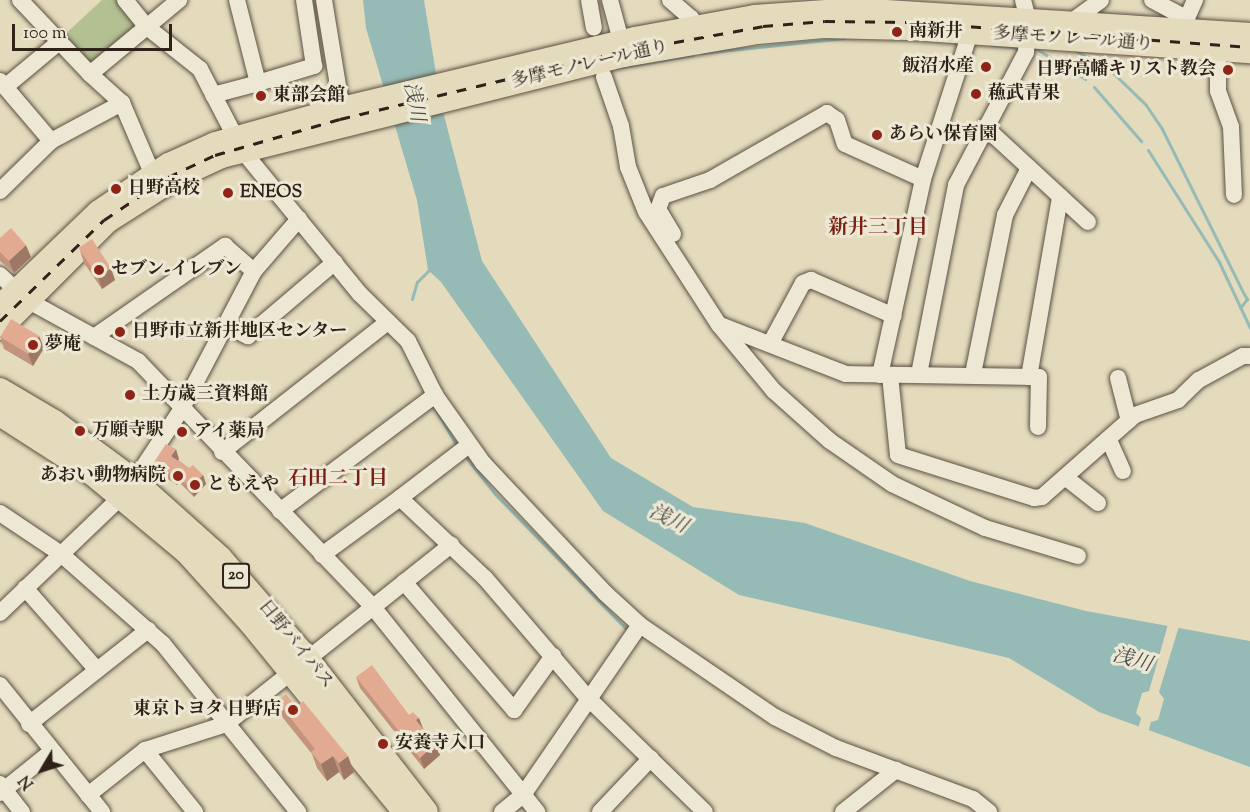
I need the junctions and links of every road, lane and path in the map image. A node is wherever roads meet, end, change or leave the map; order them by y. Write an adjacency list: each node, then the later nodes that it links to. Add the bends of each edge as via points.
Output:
1 (20, 0): 23 (street)
2 (125, 0): 19 (street)
3 (179, 0): 19 (street)
4 (237, 0): 29 (street)
5 (304, 0): 29 (street, via 314,66)
6 (324, 0): 33 (street)
7 (589, 0): 20 (street)
8 (610, 0): 24 (street)
9 (670, 0): 18 (street, via 691,18)
10 (1101, 0): 16 (street)
11 (1152, 0): 17 (street)
12 (1195, 0): 17 (street)
13 (854, 4): 14 (main road, 多摩モノレール通り); 15 (main road, 多摩モノレール通り)
14 (752, 7): 18 (main road, 多摩モノレール通り)
15 (1026, 19): 16 (main road, 多摩モノレール通り); 21 (main road, 多摩モノレール通り); 25 (main road, 多摩モノレール通り); 34 (street, via 1020,66)
16 (1071, 22): 17 (main road, 多摩モノレール通り)
17 (1184, 23): 22 (main road, 多摩モノレール通り)
18 (692, 25): 24 (main road, 多摩モノレール通り)
19 (147, 27): 27 (street); 31 (street, via 200,69)
20 (594, 28)
21 (970, 33): 24 (main road, 多摩モノレール通り, via 792,29); 39 (street)
22 (1250, 33)
23 (58, 43): 27 (street); 30 (street)
24 (622, 48): 33 (main road, 多摩モノレール通り)
25 (1218, 50): 26 (main road, 多摩モノレール通り); 41 (street, via 1218,91 1231,127)
26 (1250, 52)
27 (90, 74): 32 (street)
28 (604, 77): 51 (street, via 621,126 628,167 646,212)
29 (258, 83): 31 (street)
30 (2, 85): 35 (street)
31 (213, 95): 36 (street)
32 (122, 103): 35 (street); 38 (street)
33 (346, 114): 36 (main road, 多摩モノレール通り)
34 (985, 127): 37 (street); 56 (street, via 956,185)
35 (51, 141): 40 (street)
36 (238, 143): 38 (main road, 多摩モノレール通り); 43 (street); 47 (main road, 多摩モノレール通り, via 132,204)
37 (1029, 168): 42 (street); 57 (street, via 1005,215)
38 (152, 172): 47 (main road, 多摩モノレール通り, via 97,211)
39 (923, 179): 48 (street); 51 (street, via 845,144 837,120 827,113 710,180 663,196 658,209)
40 (0, 192)
41 (1234, 195)
42 (1060, 197): 44 (street); 59 (street)
43 (299, 219): 45 (street); 46 (street)
44 (1088, 222)
45 (335, 262): 49 (street); 50 (street, via 248,336)
46 (254, 271): 50 (street); 53 (street, via 225,246)
47 (10, 292): 52 (main road, 多摩モノレール通り); 53 (street)
48 (894, 316): 54 (street, via 811,280 803,283); 58 (street)
49 (388, 322): 62 (street, via 408,341); 69 (street)
50 (226, 325): 63 (street)
51 (727, 328): 54 (street); 80 (street, via 774,391 813,427 870,470 918,498 985,528)
52 (0, 330)
53 (94, 337): 63 (street, via 138,361)
54 (770, 344): 58 (street, via 846,374)
55 (1250, 356): 65 (street, via 1199,380 1178,400)
56 (919, 374): 57 (street); 58 (street)
57 (973, 374): 59 (street)
58 (885, 375): 71 (street, via 894,450 904,460 1034,498 1042,497)
59 (1029, 377): 66 (street, via 1039,377)
60 (1118, 378): 65 (street)
61 (0, 390): 72 (highway, 日野バイパス / 20, via 54,422)
62 (431, 398): 68 (street); 75 (street)
63 (182, 410): 69 (street); 72 (street)
64 (0, 414): 72 (highway, 日野バイパス / 20)
65 (1129, 421): 67 (street)
66 (1038, 426)
67 (1109, 440): 70 (street); 71 (street)
68 (464, 449): 73 (street); 86 (street, via 554,540)
69 (222, 452): 75 (street)
70 (1123, 471)
71 (1065, 477): 74 (street)
72 (128, 488): 78 (street); 88 (highway, 日野バイパス / 20, via 220,558)
73 (400, 498): 77 (street); 79 (street)
74 (1098, 503)
75 (280, 511): 79 (street)
76 (0, 513): 78 (street)
77 (451, 545): 81 (street); 87 (street)
78 (61, 554): 82 (street); 85 (street)
79 (322, 555): 83 (street)
80 (1078, 556)
81 (404, 582): 83 (street); 87 (street, via 514,710)
82 (25, 588): 84 (street); 89 (street)
83 (373, 607): 88 (street); 100 (street)
84 (0, 613)
85 (148, 630): 89 (street); 93 (street)
86 (634, 630): 91 (street); 97 (street, via 786,723 836,748)
87 (553, 656): 91 (street)
88 (300, 666): 93 (street); 106 (highway, 日野バイパス / 20); 107 (highway, 日野バイパス / 20)
89 (97, 670): 92 (street)
90 (0, 685): 92 (street)
91 (588, 698): 96 (street); 100 (street)
92 (29, 724): 95 (street)
93 (226, 724): 94 (street); 105 (street)
94 (145, 750): 99 (street); 104 (street)
95 (51, 752): 98 (street); 99 (street)
96 (651, 758): 110 (street); 111 (street)
97 (896, 770): 101 (street); 112 (street)
98 (1, 789): 102 (street)
99 (88, 795): 103 (street)
100 (523, 795): 108 (street); 109 (street)
101 (981, 810)
102 (22, 812)
103 (102, 812)
104 (195, 812)
105 (298, 812)
106 (405, 812)
107 (426, 812)
108 (502, 812)
109 (537, 812)
110 (600, 812)
111 (705, 812)
112 (843, 812)

